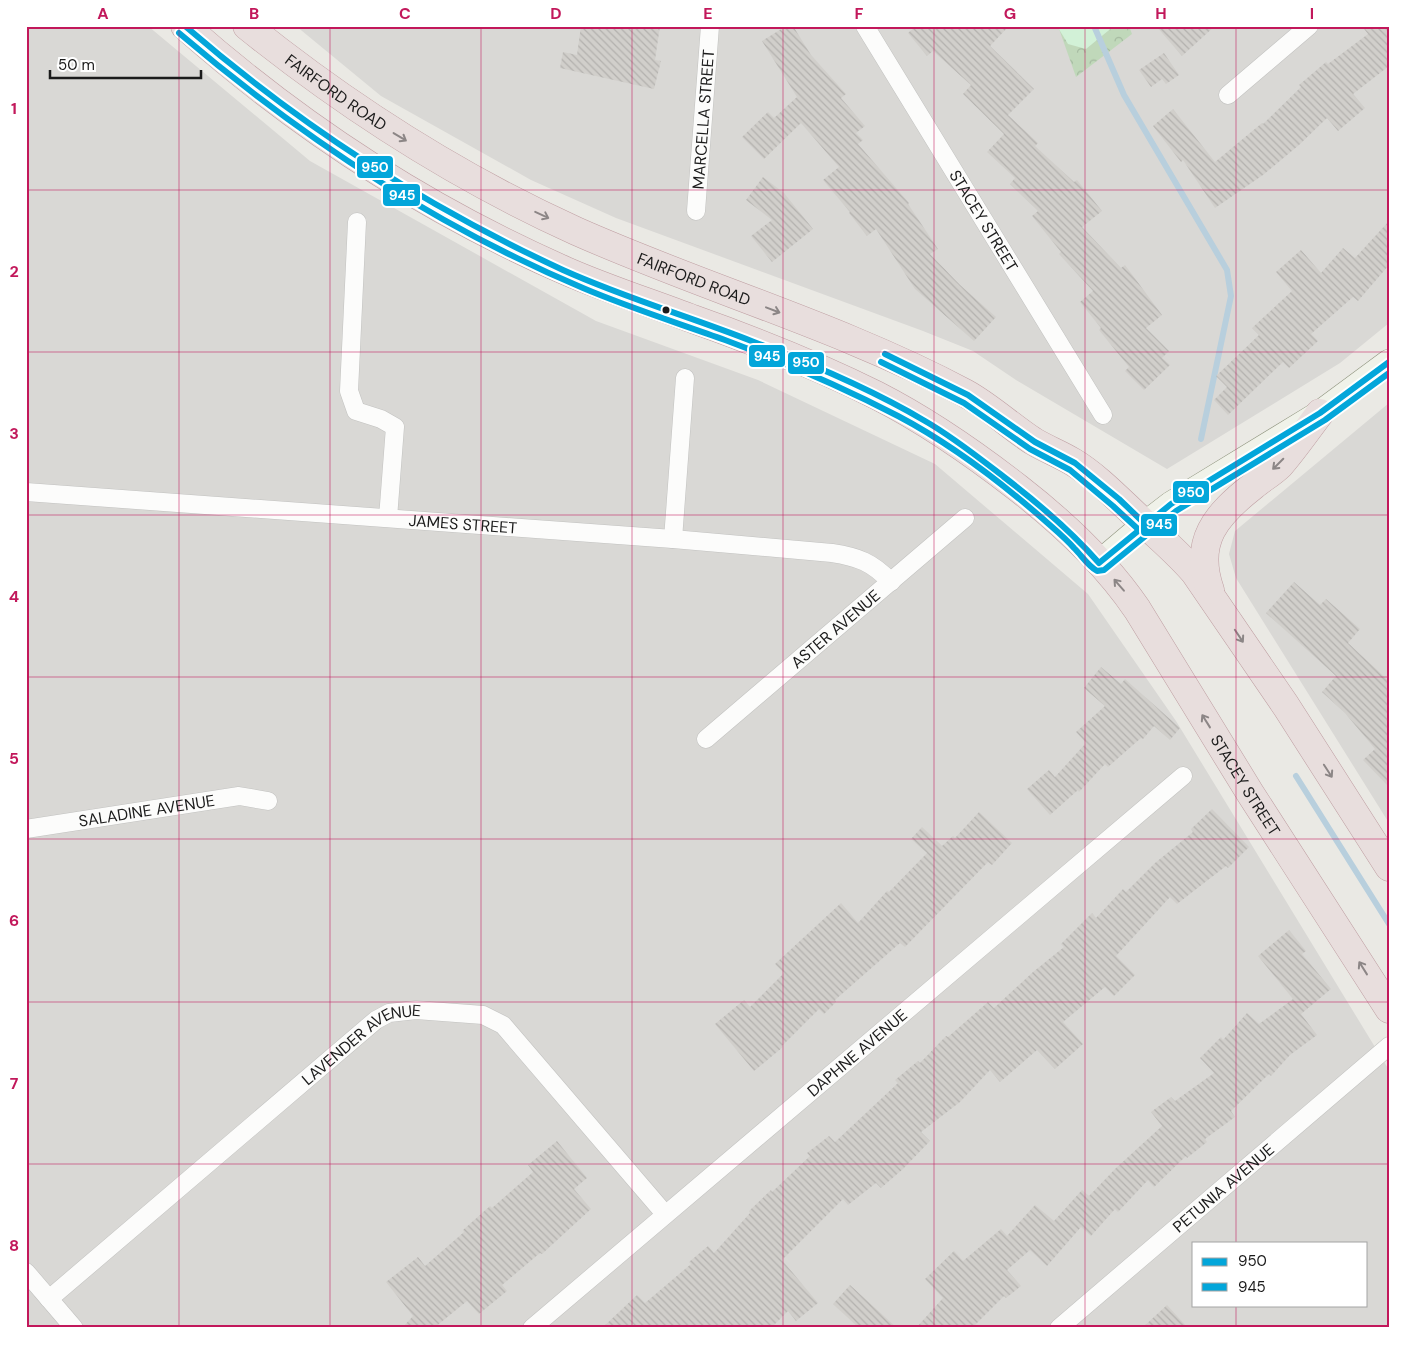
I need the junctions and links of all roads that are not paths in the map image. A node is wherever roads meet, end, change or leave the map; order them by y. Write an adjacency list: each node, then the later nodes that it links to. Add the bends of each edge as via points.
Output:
1 (185, 26): 18 (highway, via 272,98 378,172 441,208 565,270 820,369 927,422 1036,502)
2 (247, 26): 16 (highway, FAIRFORD ROAD, one-way to 16, via 292,62 394,133 509,200 577,232 888,356 968,395 1035,442 1075,463)
3 (710, 26): 7 (street, MARCELLA STREET)
4 (864, 26): 12 (street, STACEY STREET)
5 (1309, 26): 6 (street)
6 (1228, 95)
7 (696, 211)
8 (357, 222): 14 (street, via 349,391 356,411 395,427)
9 (1389, 362): 11 (main road)
10 (685, 378): 17 (street)
11 (1320, 413): 16 (main road, via 1171,504); 20 (highway, one-way to 20, via 1279,466 1229,505 1213,525 1204,564)
12 (1103, 415)
13 (26, 492): 14 (street, JAMES STREET)
14 (388, 518): 17 (street, JAMES STREET)
15 (965, 518): 19 (street, ASTER AVENUE)
16 (1145, 524): 18 (main road); 20 (highway, via 1179,554)
17 (674, 539): 19 (street, JAMES STREET, via 854,557 874,567)
18 (1100, 563): 26 (highway, STACEY STREET, one-way to 18, via 1137,609)
19 (891, 582): 21 (street, ASTER AVENUE)
20 (1211, 595): 25 (highway, one-way to 25)
21 (706, 739)
22 (1183, 776): 28 (street, DAPHNE AVENUE)
23 (268, 801): 24 (street, SALADINE AVENUE, via 239,796)
24 (26, 829)
25 (1389, 867)
26 (1389, 1009)
27 (1389, 1046): 33 (street, PETUNIA AVENUE)
28 (665, 1214): 30 (street, LAVENDER AVENUE, via 503,1025 483,1015 402,1010 389,1012 376,1020); 32 (street, DAPHNE AVENUE)
29 (26, 1272): 30 (street)
30 (49, 1299): 31 (street)
31 (74, 1328)
32 (532, 1328)
33 (1059, 1328)

